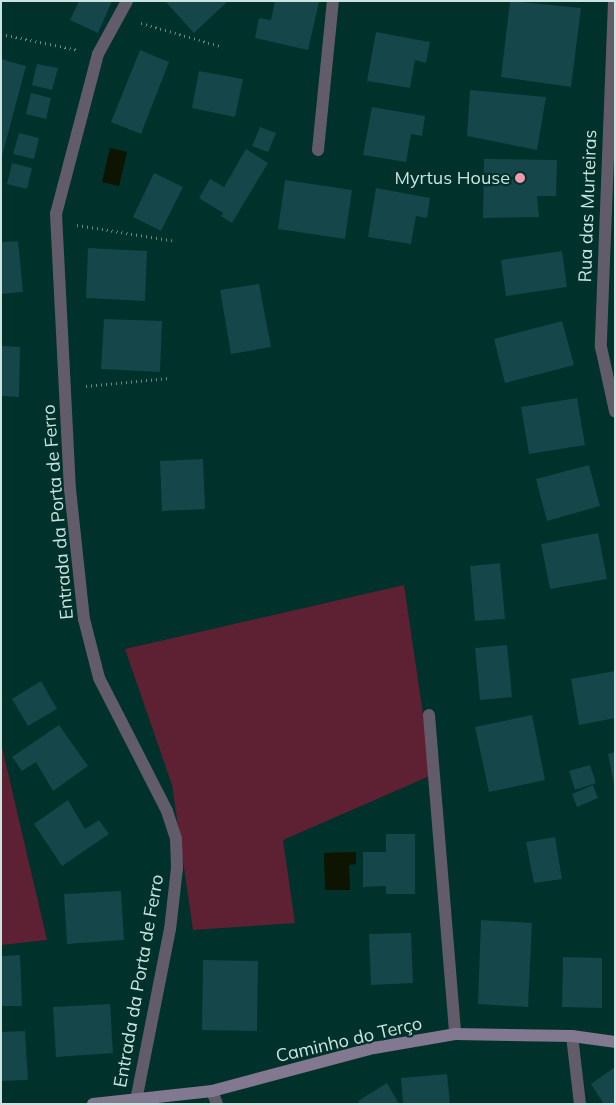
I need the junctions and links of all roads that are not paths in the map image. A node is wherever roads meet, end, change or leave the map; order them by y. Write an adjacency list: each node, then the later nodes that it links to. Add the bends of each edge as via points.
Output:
1 (128, 1): 11 (street, Entrada da Porta de Ferro, via 98,54 56,214 70,488 84,619 98,678 167,811 176,839 177,868 170,929)
2 (333, 1): 4 (street)
3 (614, 1): 5 (street, Rua das Murteiras, via 601,347)
4 (318, 150)
5 (615, 411)
6 (429, 716): 7 (street)
7 (455, 1034): 8 (street, Caminho do Terço); 10 (street, Caminho do Terço, via 374,1048)
8 (572, 1036): 9 (street, Caminho do Terço); 14 (street)
9 (615, 1042)
10 (212, 1091): 11 (street, Caminho do Terço); 13 (street)
11 (136, 1100): 12 (street, Caminho do Terço)
12 (93, 1104)
13 (217, 1104)
14 (580, 1104)

